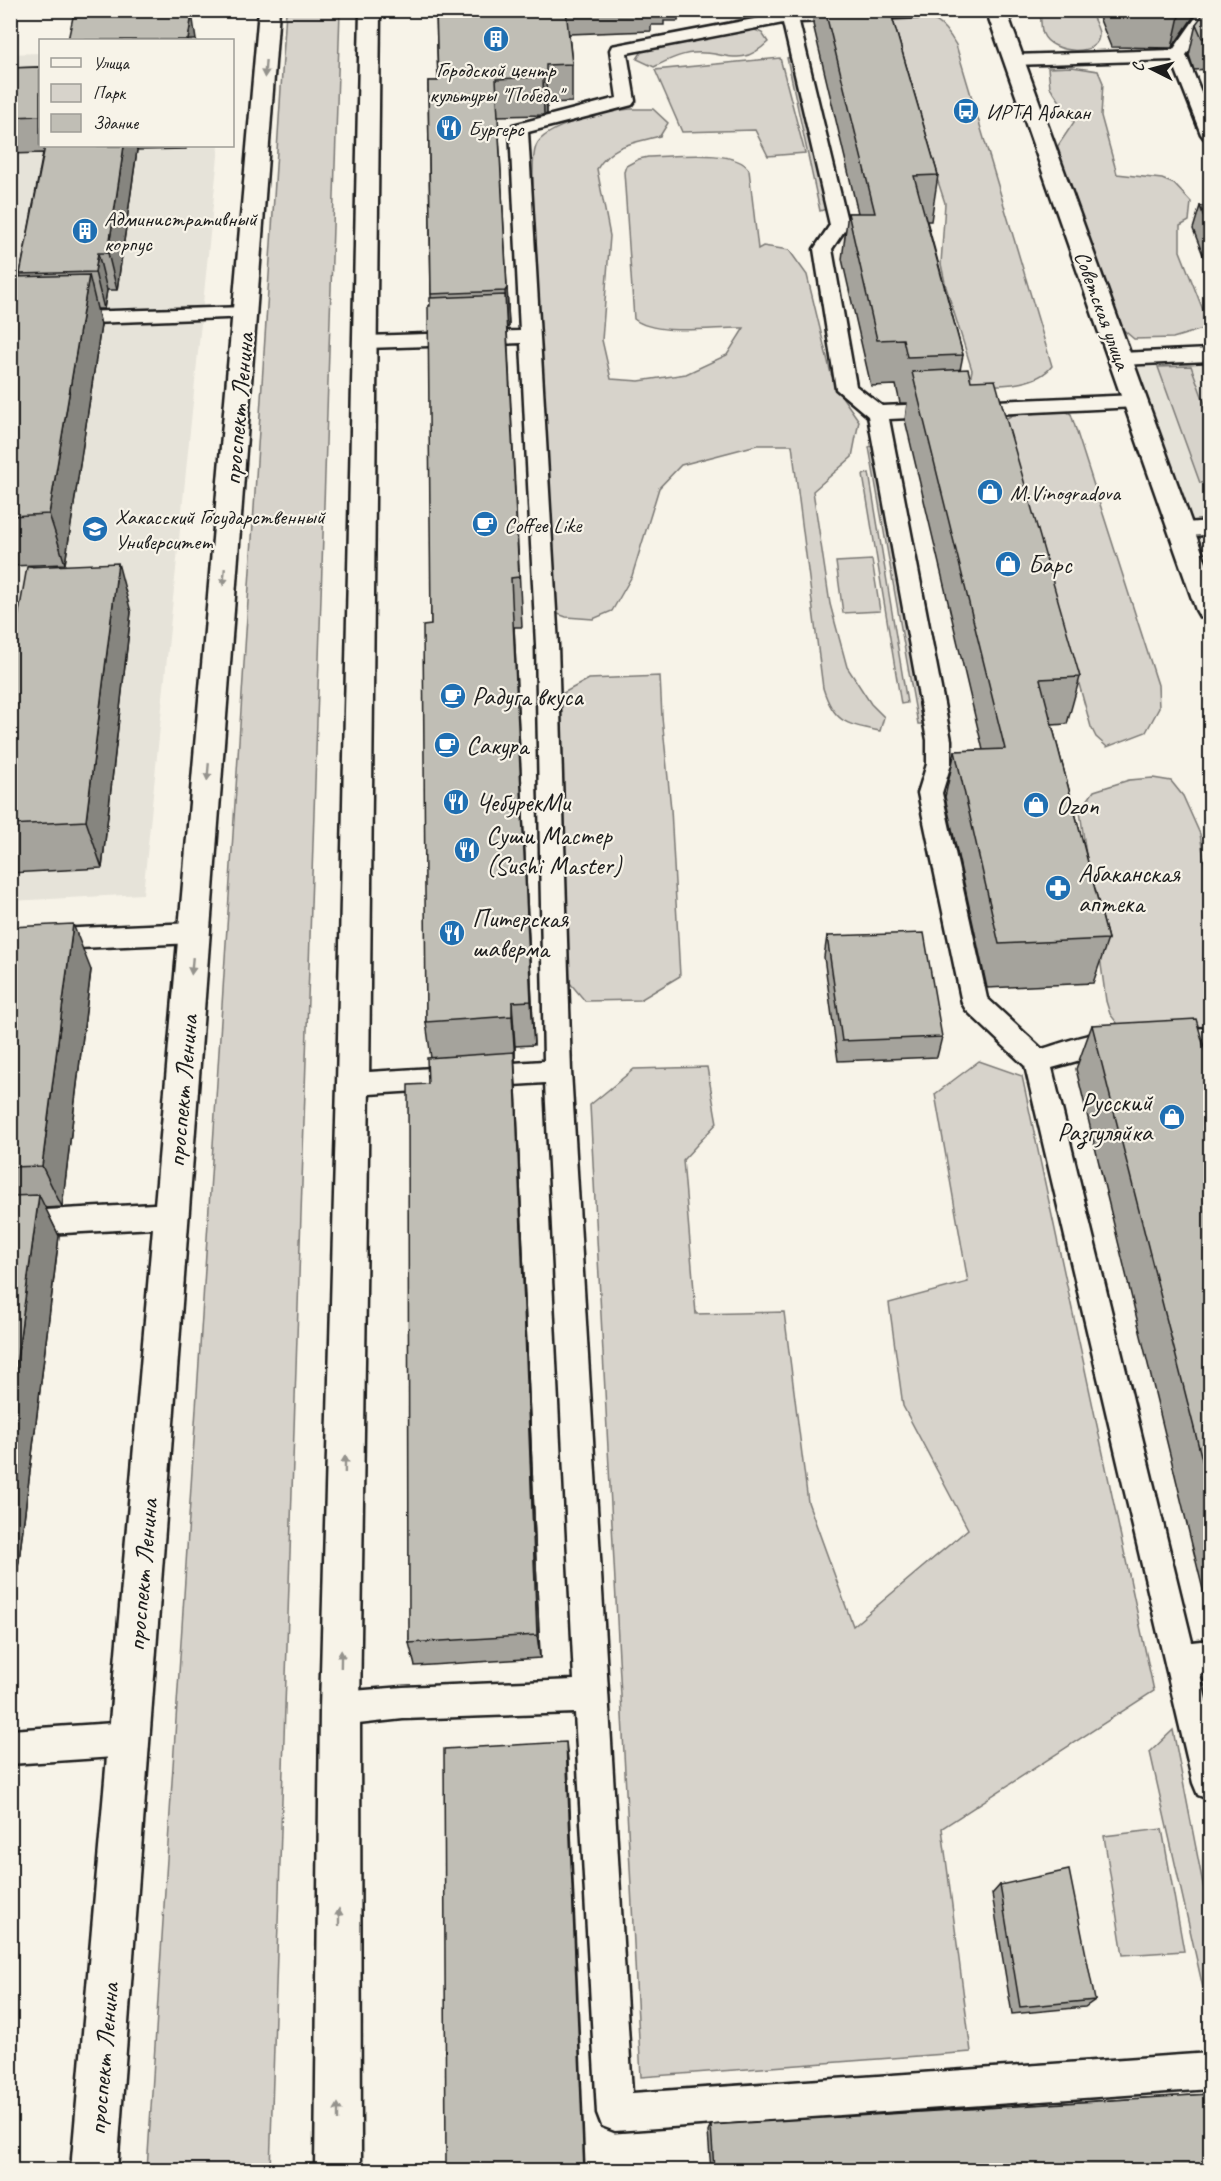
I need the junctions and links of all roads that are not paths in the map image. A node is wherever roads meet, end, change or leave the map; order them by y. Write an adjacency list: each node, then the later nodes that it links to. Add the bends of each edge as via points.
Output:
1 (269, 10): 10 (street, проспект Ленина, one-way to 10)
2 (370, 10): 13 (street)
3 (971, 10): 6 (lane)
4 (996, 10): 8 (street, Советская улица)
5 (1210, 10): 7 (lane)
6 (790, 17): 12 (lane, via 618,50 626,101 519,129); 17 (lane, via 839,225 823,249 846,389)
7 (1178, 55): 8 (lane); 9 (lane)
8 (1013, 60): 15 (street, Советская улица)
9 (1210, 134)
10 (246, 314): 11 (lane); 21 (street, проспект Ленина, one-way to 21)
11 (10, 320)
12 (531, 337): 13 (lane); 25 (lane, via 547,645)
13 (366, 342): 26 (street)
14 (1210, 355): 15 (lane)
15 (1120, 359): 16 (street, Советская улица)
16 (1136, 401): 17 (lane); 19 (street, Советская улица)
17 (878, 413): 24 (lane, via 939,740 939,764 930,793 975,1003)
18 (1210, 528): 19 (lane)
19 (1182, 529): 20 (street, Советская улица)
20 (1210, 610)
21 (194, 933): 22 (lane); 27 (street, проспект Ленина, one-way to 27)
22 (10, 940)
23 (1210, 1039): 24 (lane, via 1098,1044)
24 (1037, 1061): 29 (lane)
25 (558, 1071): 26 (lane); 30 (lane)
26 (353, 1084): 31 (street, one-way to 26)
27 (172, 1215): 28 (lane); 32 (street, проспект Ленина)
28 (10, 1224)
29 (1196, 1658): 34 (lane)
30 (591, 1696): 31 (lane); 35 (lane, via 615,2113)
31 (340, 1709): 37 (street, one-way to 31)
32 (129, 1739): 33 (lane); 36 (street, проспект Ленина)
33 (10, 1747)
34 (1210, 1783)
35 (1210, 2071)
36 (93, 2170)
37 (338, 2170)

